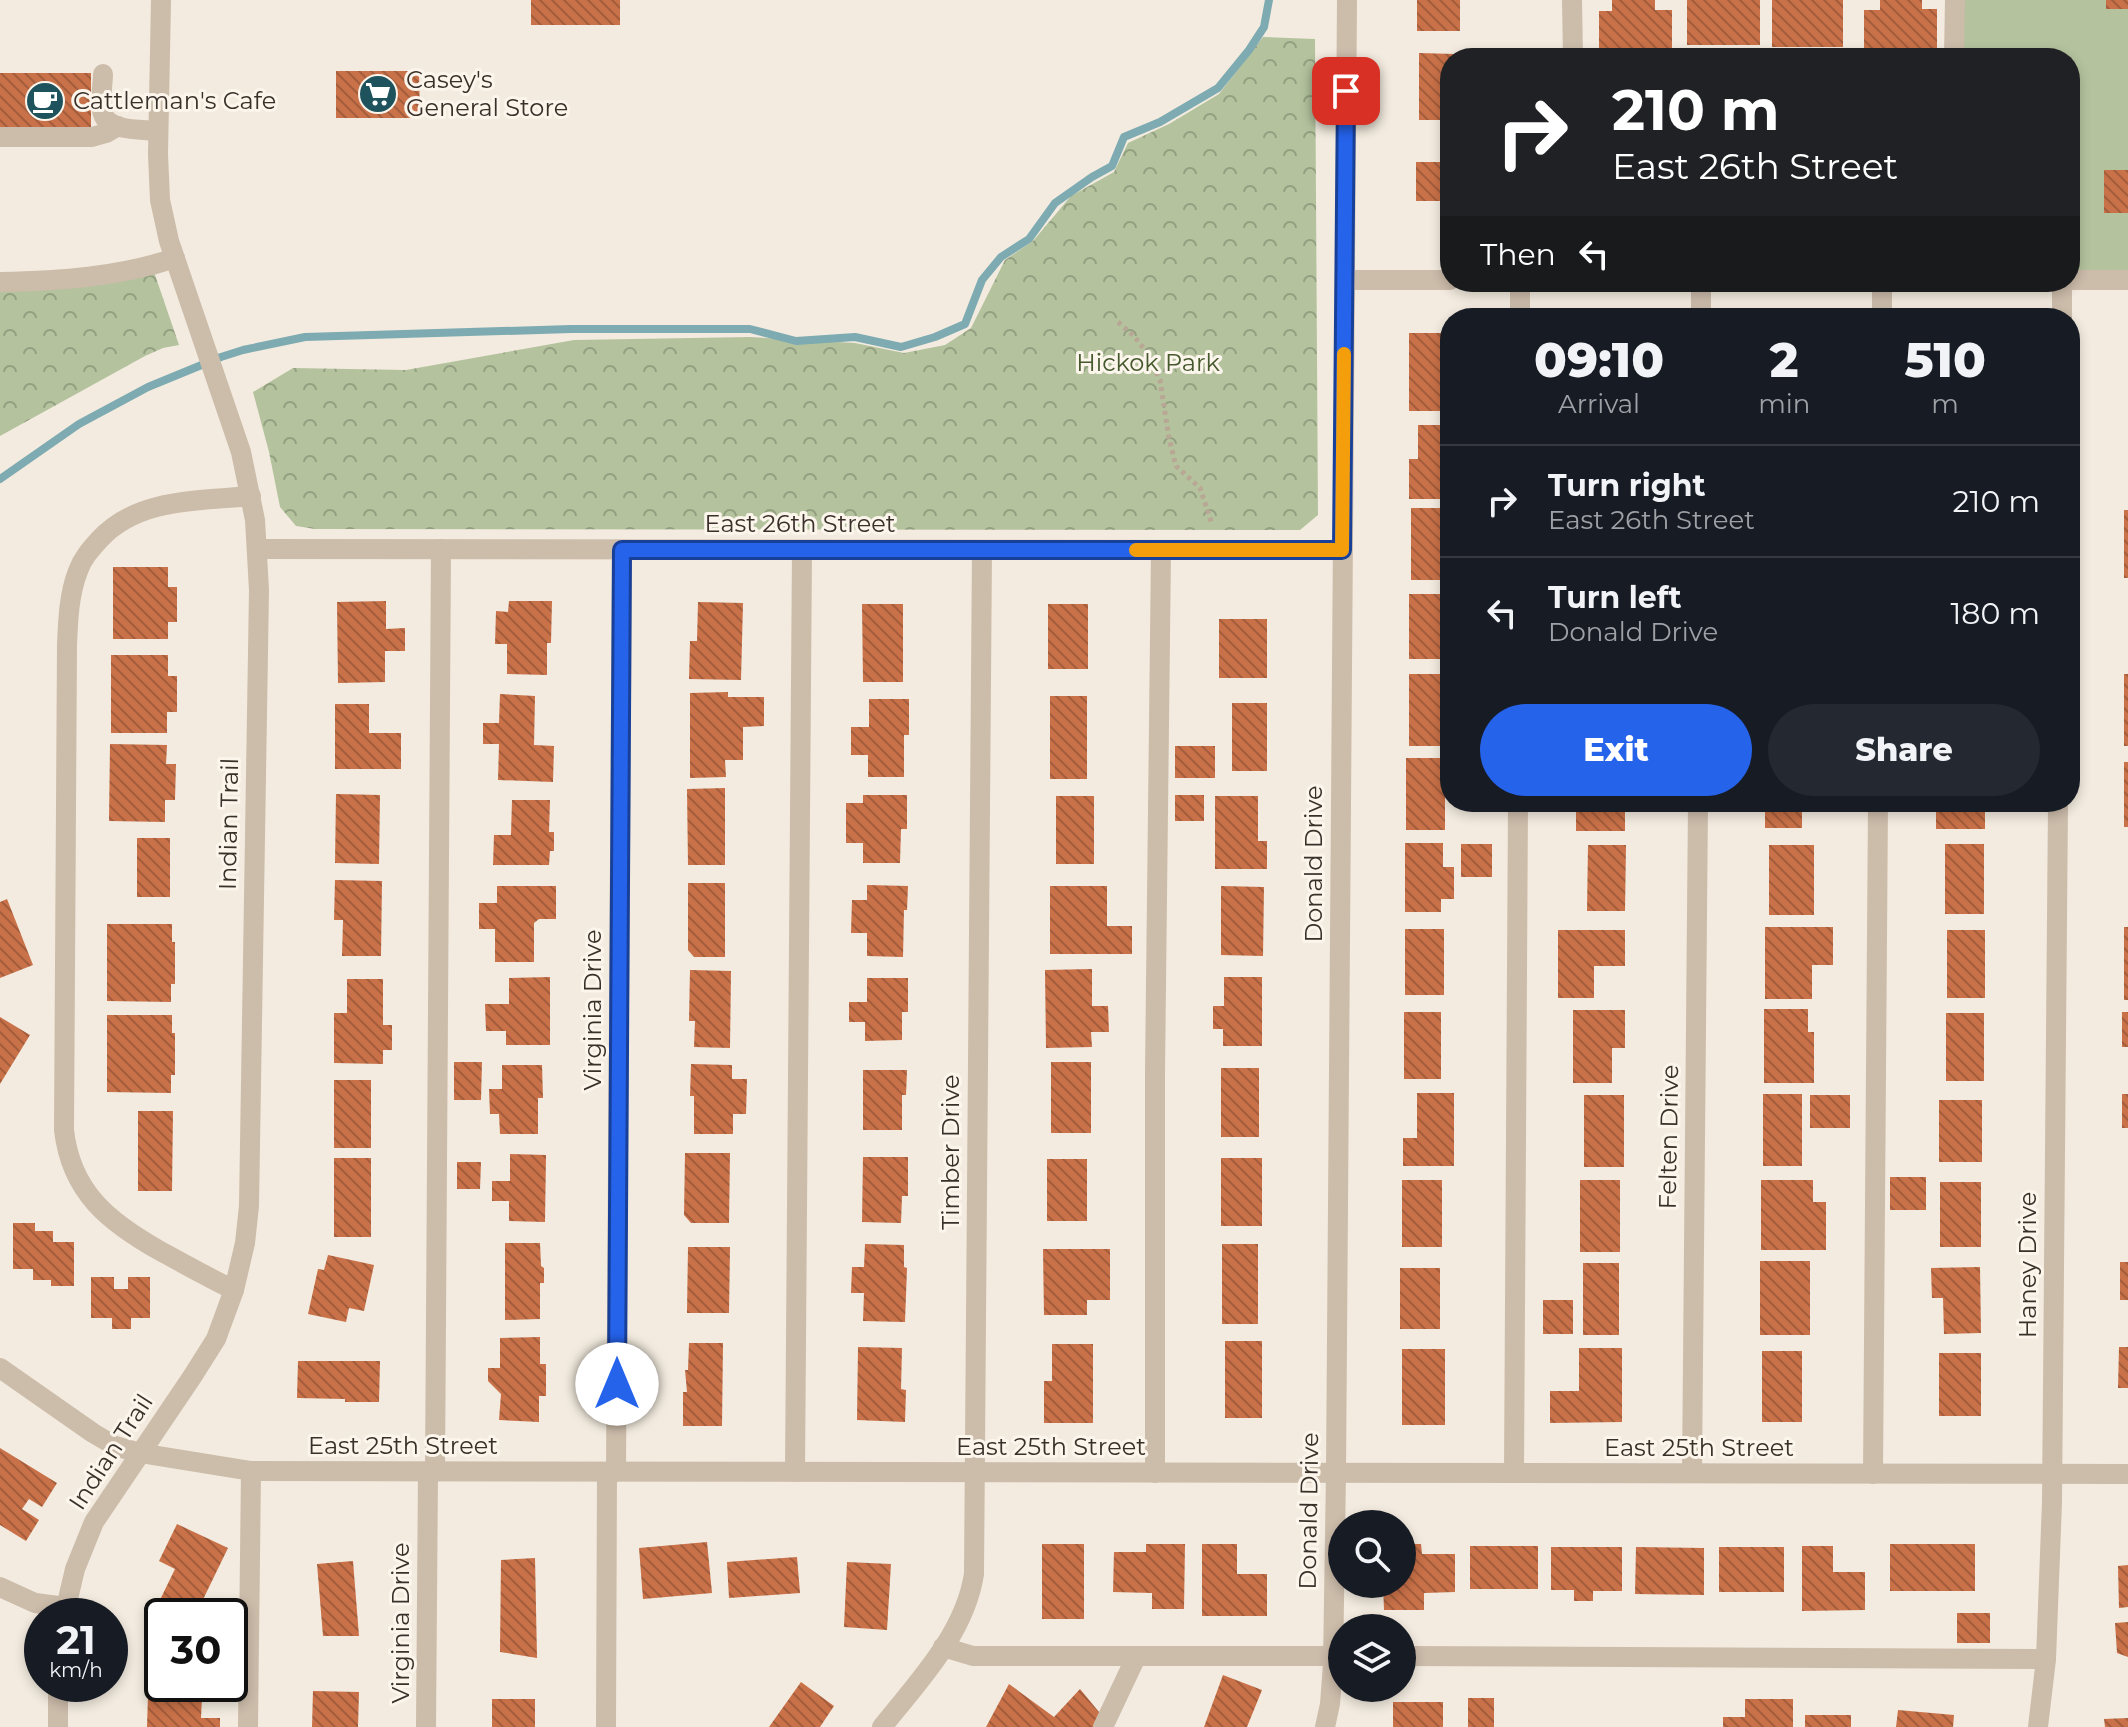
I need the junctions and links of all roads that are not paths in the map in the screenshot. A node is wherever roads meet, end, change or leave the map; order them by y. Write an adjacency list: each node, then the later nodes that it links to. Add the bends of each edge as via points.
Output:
1 (161, 0): 9 (street, Indian Trail)
2 (1347, 0): 12 (street, Donald Drive)
3 (1572, 0): 5 (street)
4 (1955, 0): 6 (street)
5 (1575, 48)
6 (1954, 48)
7 (103, 74): 8 (street, via 102,112)
8 (118, 126): 9 (street); 10 (street, via 92,137)
9 (158, 131): 11 (street, Indian Trail, via 160,200)
10 (0, 137)
11 (175, 258): 16 (street, via 136,271); 17 (street, Indian Trail)
12 (1345, 280): 13 (street); 24 (street, Donald Drive)
13 (1440, 280)
14 (2080, 280): 15 (street)
15 (2128, 280)
16 (0, 282)
17 (251, 496): 18 (street, Indian Trail); 29 (street, via 160,506 107,532 77,572 67,645 68,1153 85,1191 115,1223)
18 (257, 549): 19 (street, East 26th Street); 29 (street, Indian Trail, via 249,1206)
19 (441, 549): 20 (street, East 26th Street); 33 (street, Virginia Drive)
20 (622, 550): 21 (street, East 26th Street); 34 (street, Virginia Drive)
21 (802, 550): 22 (street, East 26th Street); 35 (street)
22 (982, 550): 23 (street, East 26th Street); 36 (street, Timber Drive)
23 (1161, 550): 24 (street, East 26th Street); 37 (street)
24 (1342, 550): 38 (street, Donald Drive)
25 (1518, 812): 39 (street)
26 (1698, 812): 40 (street, Felten Drive)
27 (1878, 812): 41 (street)
28 (2058, 812): 42 (street, Haney Drive)
29 (234, 1290): 31 (street, Indian Trail, via 216,1339)
30 (0, 1368): 31 (street, East 25th Street, via 93,1433)
31 (140, 1453): 32 (street, East 25th Street); 46 (street, Indian Trail, via 94,1522)
32 (251, 1471): 33 (street, East 25th Street); 56 (street)
33 (432, 1472): 34 (street, East 25th Street); 57 (street, Virginia Drive)
34 (612, 1472): 35 (street, East 25th Street); 58 (street, Virginia Drive)
35 (795, 1472): 36 (street, East 25th Street)
36 (975, 1473): 37 (street, East 25th Street); 48 (street, Timber Drive, via 971,1594)
37 (1155, 1473): 38 (street, East 25th Street)
38 (1336, 1473): 39 (street, East 25th Street); 47 (street, Donald Drive)
39 (1514, 1473): 40 (street, East 25th Street)
40 (1692, 1473): 41 (street, East 25th Street)
41 (1873, 1474): 42 (street, East 25th Street)
42 (2052, 1474): 43 (street, East 25th Street); 52 (street, Haney Drive)
43 (2128, 1474)
44 (0, 1587): 45 (street)
45 (24, 1598)
46 (68, 1598)
47 (1337, 1614)
48 (943, 1647): 51 (street, via 973,1656); 59 (street, Timber Drive)
49 (1328, 1656): 51 (street)
50 (1416, 1656): 52 (street)
51 (1136, 1657): 60 (street)
52 (2046, 1659): 62 (street, Haney Drive)
53 (58, 1702): 55 (street)
54 (1330, 1702): 61 (street, Donald Drive)
55 (58, 1727)
56 (248, 1727)
57 (426, 1727)
58 (606, 1727)
59 (882, 1727)
60 (1103, 1727)
61 (1325, 1727)
62 (2038, 1727)

